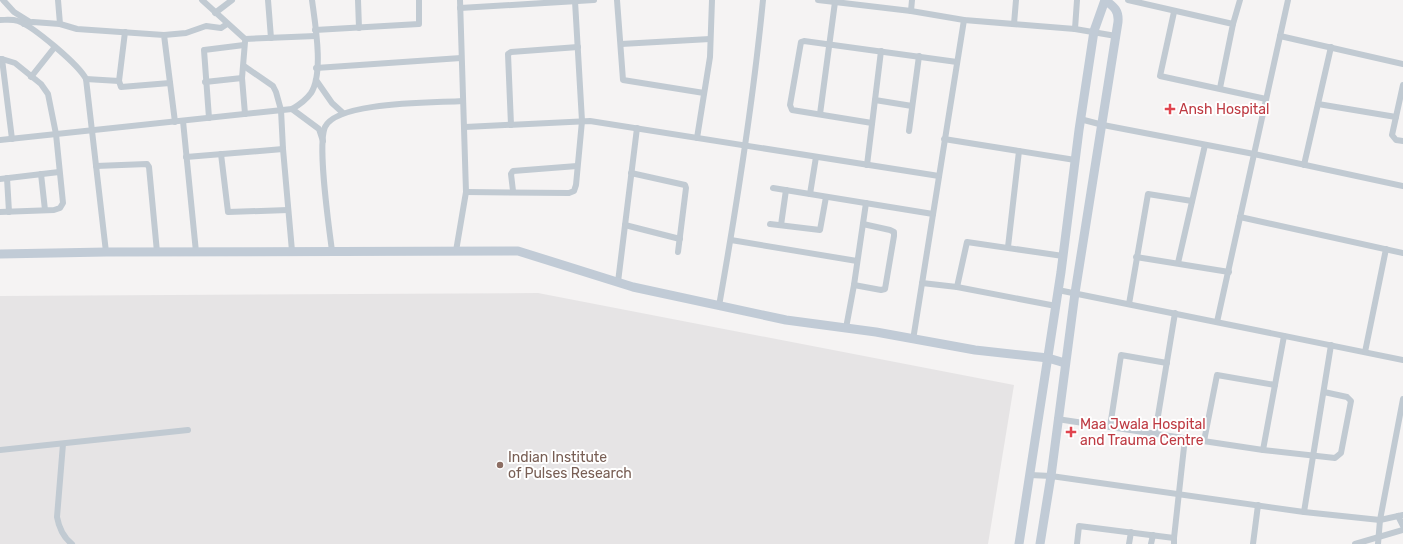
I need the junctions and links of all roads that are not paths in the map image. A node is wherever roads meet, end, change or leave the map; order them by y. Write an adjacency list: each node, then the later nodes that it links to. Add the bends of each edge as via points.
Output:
1 (3, 0): 31 (street)
2 (58, 0): 32 (street)
3 (202, 0): 28 (street)
4 (232, 0): 28 (street)
5 (268, 0): 44 (street)
6 (312, 0): 40 (street)
7 (358, 0): 36 (street)
8 (418, 0): 36 (street, via 419,24)
9 (460, 0): 25 (street)
10 (594, 0): 22 (street)
11 (617, 0): 47 (street)
12 (712, 0): 45 (street)
13 (763, 0): 101 (street)
14 (818, 0): 23 (street)
15 (912, 0): 26 (street)
16 (1016, 0): 34 (street)
17 (1077, 0): 37 (street)
18 (1105, 0): 38 (street); 42 (street, via 1117,9 1119,15)
19 (1128, 0): 27 (street)
20 (1240, 0): 35 (street)
21 (1288, 0): 43 (street)
22 (575, 1): 24 (street); 49 (street)
23 (835, 2): 26 (street); 48 (street)
24 (509, 3): 25 (street)
25 (460, 8): 54 (street)
26 (910, 11): 30 (street)
27 (1174, 12): 35 (street); 68 (street, via 1160,76)
28 (215, 13): 33 (street)
29 (0, 20): 31 (street, via 10,19)
30 (964, 20): 34 (street); 56 (street)
31 (27, 23): 32 (street); 51 (street)
32 (60, 24): 39 (street, via 77,29)
33 (227, 24): 41 (street, via 221,28 206,26 186,33); 46 (street)
34 (1014, 24): 37 (street)
35 (1233, 24): 68 (street)
36 (359, 28): 40 (street)
37 (1074, 29): 38 (street)
38 (1094, 31): 42 (street); 82 (street)
39 (125, 32): 41 (street); 64 (street)
40 (316, 33): 44 (street); 59 (street)
41 (164, 35): 66 (street)
42 (1116, 36): 88 (street)
43 (1280, 36): 50 (street); 70 (street)
44 (271, 38): 46 (street)
45 (710, 39): 47 (street); 69 (street)
46 (245, 42): 58 (street); 65 (street, via 204,50)
47 (621, 44): 69 (street, via 623,80)
48 (830, 45): 52 (street); 79 (street); 79 (street, via 804,41 799,45 790,105 792,110)
49 (578, 47): 84 (street); 87 (street, via 508,54)
50 (1331, 47): 57 (street); 73 (street)
51 (54, 48): 60 (street); 62 (street, via 77,65)
52 (881, 51): 53 (street); 71 (street)
53 (919, 56): 56 (street); 74 (street)
54 (462, 58): 59 (street); 72 (street)
55 (1, 59): 60 (street, via 11,60); 95 (street)
56 (957, 62): 96 (street)
57 (1403, 64)
58 (244, 66): 61 (street); 76 (street, via 273,86)
59 (316, 68): 63 (street)
60 (31, 77): 93 (street, via 48,94)
61 (242, 78): 65 (street); 78 (street)
62 (86, 79): 64 (street); 91 (street)
63 (316, 80): 75 (street, via 311,92); 77 (street, via 332,103)
64 (119, 81): 66 (street, via 121,87 125,88)
65 (205, 82): 81 (street)
66 (170, 83): 85 (street)
67 (1403, 86): 80 (street)
68 (1220, 88): 70 (street)
69 (704, 93): 94 (street)
70 (1266, 99): 105 (street)
71 (875, 100): 74 (street); 86 (street)
72 (462, 101): 77 (street, via 372,106); 89 (street)
73 (1318, 104): 80 (street); 110 (street)
74 (912, 106): 92 (street)
75 (292, 109): 76 (street); 99 (street, via 319,129)
76 (281, 110): 78 (street); 102 (street)
77 (343, 113): 99 (street, via 331,119 325,127)
78 (245, 114): 81 (street)
79 (820, 114): 86 (street)
80 (1396, 117): 98 (street, via 1392,135 1396,140)
81 (209, 118): 83 (street)
82 (1080, 119): 88 (street); 108 (street)
83 (183, 121): 85 (street); 106 (street)
84 (582, 121): 87 (street); 90 (street); 112 (street)
85 (175, 122): 91 (street)
86 (872, 123): 109 (street)
87 (511, 125): 89 (street)
88 (1103, 125): 100 (street); 160 (street)
89 (465, 127): 121 (street)
90 (636, 128): 94 (street); 114 (street)
91 (92, 130): 93 (street); 111 (street)
92 (909, 131)
93 (56, 134): 95 (street); 113 (street)
94 (697, 138): 101 (street)
95 (12, 139): 97 (street)
96 (944, 139): 103 (street); 116 (street)
97 (0, 140)
98 (1403, 141)
99 (323, 142): 142 (street)
100 (1205, 145): 105 (street); 125 (street)
101 (746, 146): 107 (street); 138 (street)
102 (283, 149): 104 (street); 128 (street)
103 (1020, 151): 108 (street); 139 (street)
104 (222, 154): 106 (street); 128 (street, via 228,212)
105 (1254, 154): 110 (street); 132 (street)
106 (186, 157): 146 (street)
107 (816, 157): 109 (street); 123 (street)
108 (1075, 160): 150 (street)
109 (867, 165): 116 (street)
110 (1304, 165): 118 (street)
111 (96, 166): 144 (street); 145 (street, via 147,164 150,167)
112 (577, 166): 122 (street, via 513,171); 122 (street, via 574,191)
113 (59, 172): 115 (street); 127 (street, via 62,206 54,210)
114 (631, 173): 135 (street); 137 (street, via 685,185)
115 (41, 174): 117 (street); 127 (street)
116 (938, 176): 131 (street)
117 (3, 179): 130 (street)
118 (1403, 186)
119 (773, 188): 120 (street)
120 (786, 190): 123 (street); 136 (street)
121 (466, 192): 122 (street); 143 (street)
122 (513, 192)
123 (810, 194): 124 (street)
124 (826, 197): 126 (street); 136 (street, via 820,230)
125 (1192, 201): 151 (street, via 1148,194); 153 (street)
126 (866, 204): 131 (street); 134 (street)
127 (45, 210): 130 (street)
128 (288, 210): 141 (street)
129 (0, 212): 130 (street)
130 (9, 212)
131 (933, 214): 156 (street)
132 (1240, 217): 140 (street); 154 (street)
133 (770, 224): 136 (street)
134 (863, 224): 152 (street); 157 (street, via 890,230 894,232 894,236 885,289)
135 (624, 225): 137 (street); 155 (street)
136 (782, 225)
137 (680, 239): 147 (street)
138 (731, 240): 152 (street); 162 (street)
139 (1008, 246): 150 (street); 158 (street, via 967,242)
140 (1386, 249): 148 (street); 170 (street)
141 (292, 251): 142 (street); 146 (street)
142 (332, 251): 143 (street)
143 (456, 251): 155 (street, via 518,251)
144 (106, 252): 145 (street); 149 (street)
145 (157, 252): 146 (street)
146 (196, 252)
147 (678, 252)
148 (1403, 253)
149 (0, 254)
150 (1063, 256): 159 (street)
151 (1136, 257): 153 (street); 161 (street)
152 (857, 261): 157 (street)
153 (1178, 263): 154 (street)
154 (1229, 272): 165 (street)
155 (618, 282): 162 (street)
156 (922, 283): 158 (street); 168 (street)
157 (854, 285): 166 (street)
158 (957, 287): 163 (street)
159 (1058, 290): 160 (street); 163 (street)
160 (1076, 293): 161 (street); 173 (street)
161 (1129, 304): 164 (street)
162 (719, 306): 166 (street, via 786,320)
163 (1056, 306): 171 (street)
164 (1175, 313): 165 (street); 174 (street)
165 (1217, 322): 167 (street)
166 (846, 328): 168 (street)
167 (1284, 336): 169 (street); 175 (street)
168 (913, 340): 171 (street)
169 (1331, 345): 170 (street); 176 (street)
170 (1365, 352): 172 (street)
171 (1048, 358): 173 (street); 188 (street)
172 (1403, 360)
173 (1065, 363): 178 (street)
174 (1167, 363): 179 (street, via 1121,355); 181 (street)
175 (1275, 385): 183 (street, via 1217,375); 186 (street)
176 (1324, 392): 187 (street); 187 (street, via 1347,397 1351,401 1341,453 1335,458)
177 (1403, 399): 194 (street)
178 (1057, 419): 179 (street); 189 (street)
179 (1110, 427): 181 (street)
180 (188, 430): 184 (street)
181 (1155, 434): 182 (street)
182 (1184, 438): 183 (street); 190 (street)
183 (1204, 441): 186 (street)
184 (62, 444): 185 (street); 201 (street, via 57,517 59,528)
185 (0, 450)
186 (1263, 450): 187 (street)
187 (1313, 455): 192 (street)
188 (1030, 475): 189 (street); 202 (street)
189 (1051, 476): 190 (street); 203 (street)
190 (1179, 494): 191 (street); 200 (street)
191 (1258, 505): 192 (street); 207 (street)
192 (1304, 512): 194 (street)
193 (1400, 515): 194 (street); 195 (street)
194 (1380, 520): 199 (street)
195 (1403, 526)
196 (1403, 530): 199 (street)
197 (1131, 532): 198 (street); 204 (street, via 1079,526); 205 (street)
198 (1152, 535): 200 (street); 206 (street)
199 (1379, 537): 208 (street); 209 (street)
200 (1174, 541)
201 (72, 544)
202 (1019, 544)
203 (1040, 544)
204 (1077, 544)
205 (1129, 544)
206 (1150, 544)
207 (1253, 544)
208 (1355, 544)
209 (1378, 544)

